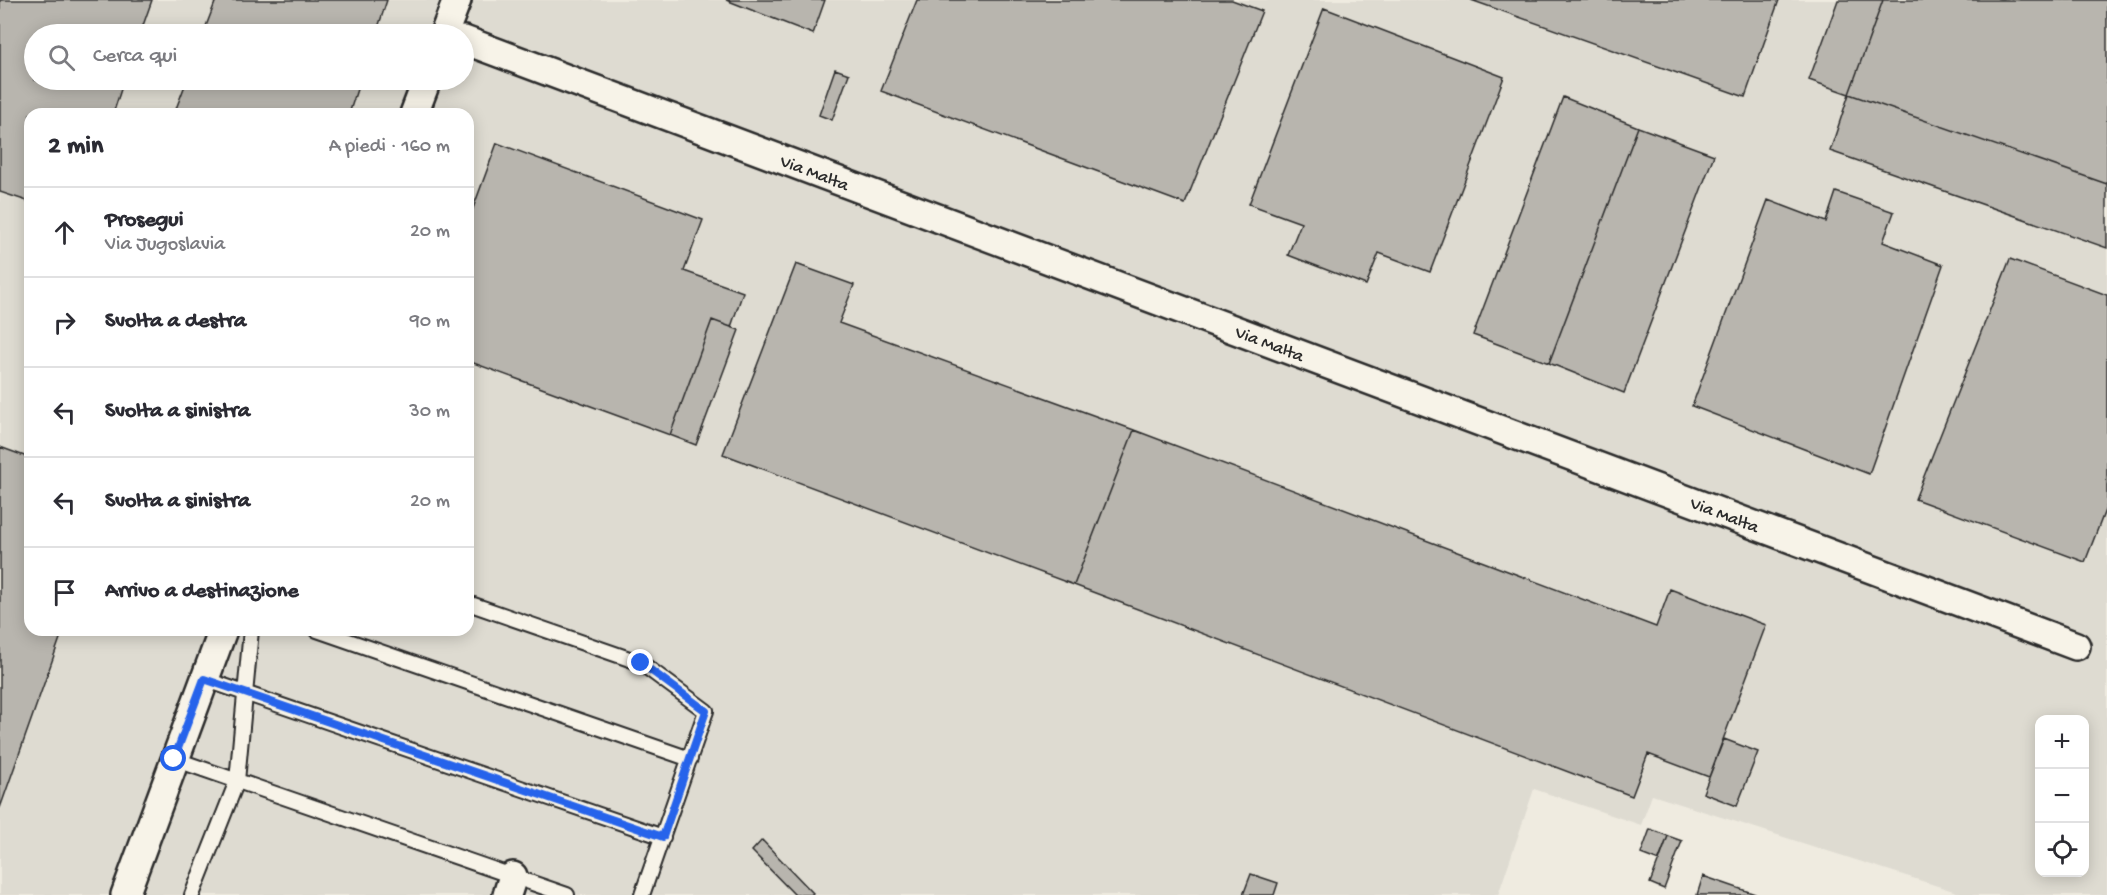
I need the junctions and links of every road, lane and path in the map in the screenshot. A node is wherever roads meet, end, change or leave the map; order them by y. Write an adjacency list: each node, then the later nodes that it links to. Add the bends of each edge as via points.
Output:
1 (456, 0): 2 (street)
2 (452, 24)
3 (474, 44): 10 (street, Via Malta)
4 (423, 90): 5 (street)
5 (416, 108)
6 (474, 605): 14 (lane, via 641,663 706,711)
7 (221, 636): 11 (street)
8 (250, 636): 12 (lane)
9 (334, 636): 14 (lane)
10 (2076, 646)
11 (204, 679): 12 (lane); 13 (street)
12 (245, 693): 15 (lane); 16 (lane)
13 (174, 759): 15 (lane); 18 (street)
14 (690, 759): 16 (lane)
15 (237, 781): 17 (lane); 19 (lane)
16 (663, 837): 21 (lane)
17 (510, 886): 20 (lane)
18 (125, 895)
19 (192, 895)
20 (567, 895)
21 (642, 895)

